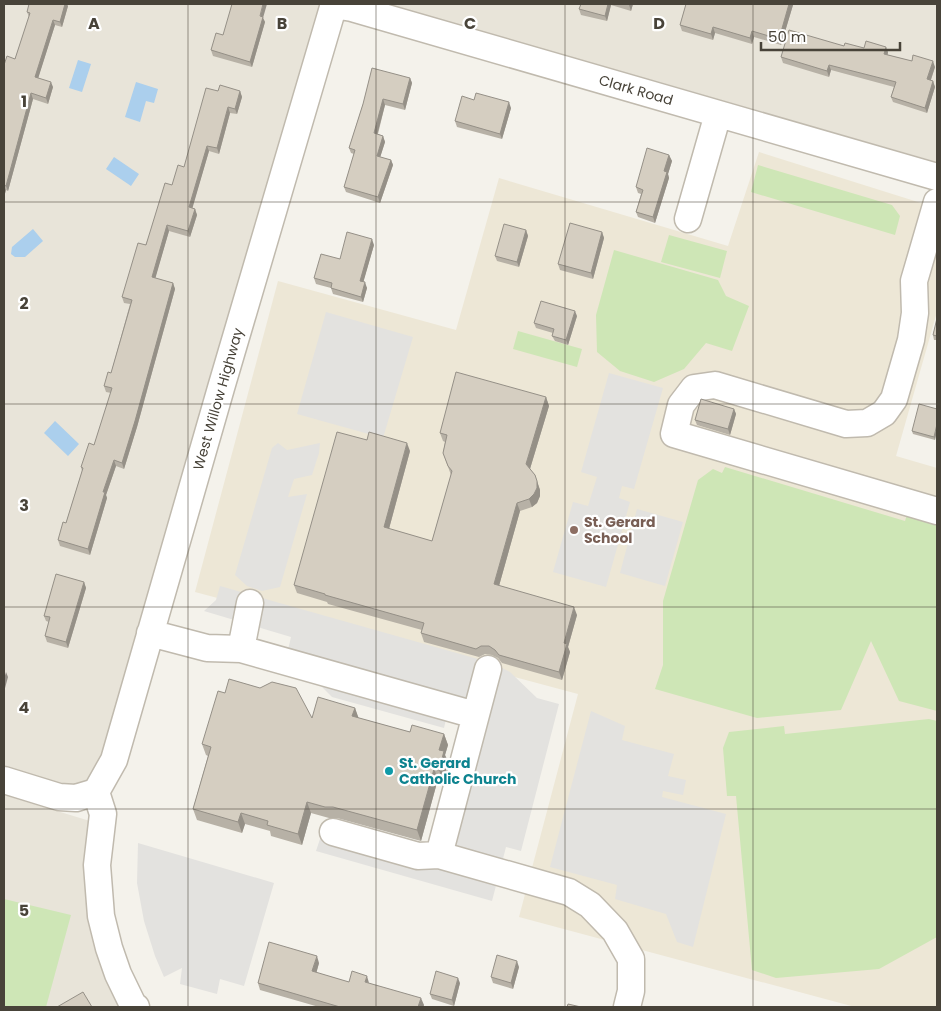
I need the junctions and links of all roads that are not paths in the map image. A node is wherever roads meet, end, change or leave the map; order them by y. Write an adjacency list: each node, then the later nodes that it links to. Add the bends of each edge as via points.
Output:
1 (334, 4): 2 (street, Clark Road); 8 (street, West Willow Highway)
2 (718, 114): 3 (street, Clark Road); 5 (street)
3 (937, 177)
4 (937, 202): 6 (street, via 914,281 915,313 911,340 894,399 884,414 867,423 846,424 715,385 694,388 682,405 674,434)
5 (688, 219)
6 (937, 511)
7 (250, 603): 9 (street)
8 (150, 633): 9 (street, via 207,648); 13 (street, West Willow Highway, via 114,760)
9 (240, 649): 11 (street)
10 (488, 669): 11 (street)
11 (475, 715): 15 (street)
12 (4, 780): 13 (street, via 59,797 76,798)
13 (96, 792): 16 (street, via 103,814 97,865 101,916 118,974)
14 (333, 832): 15 (street, via 418,856)
15 (438, 855): 17 (street, via 569,892 590,905 615,931 631,959 631,992)
16 (136, 1007)
17 (627, 1007)

